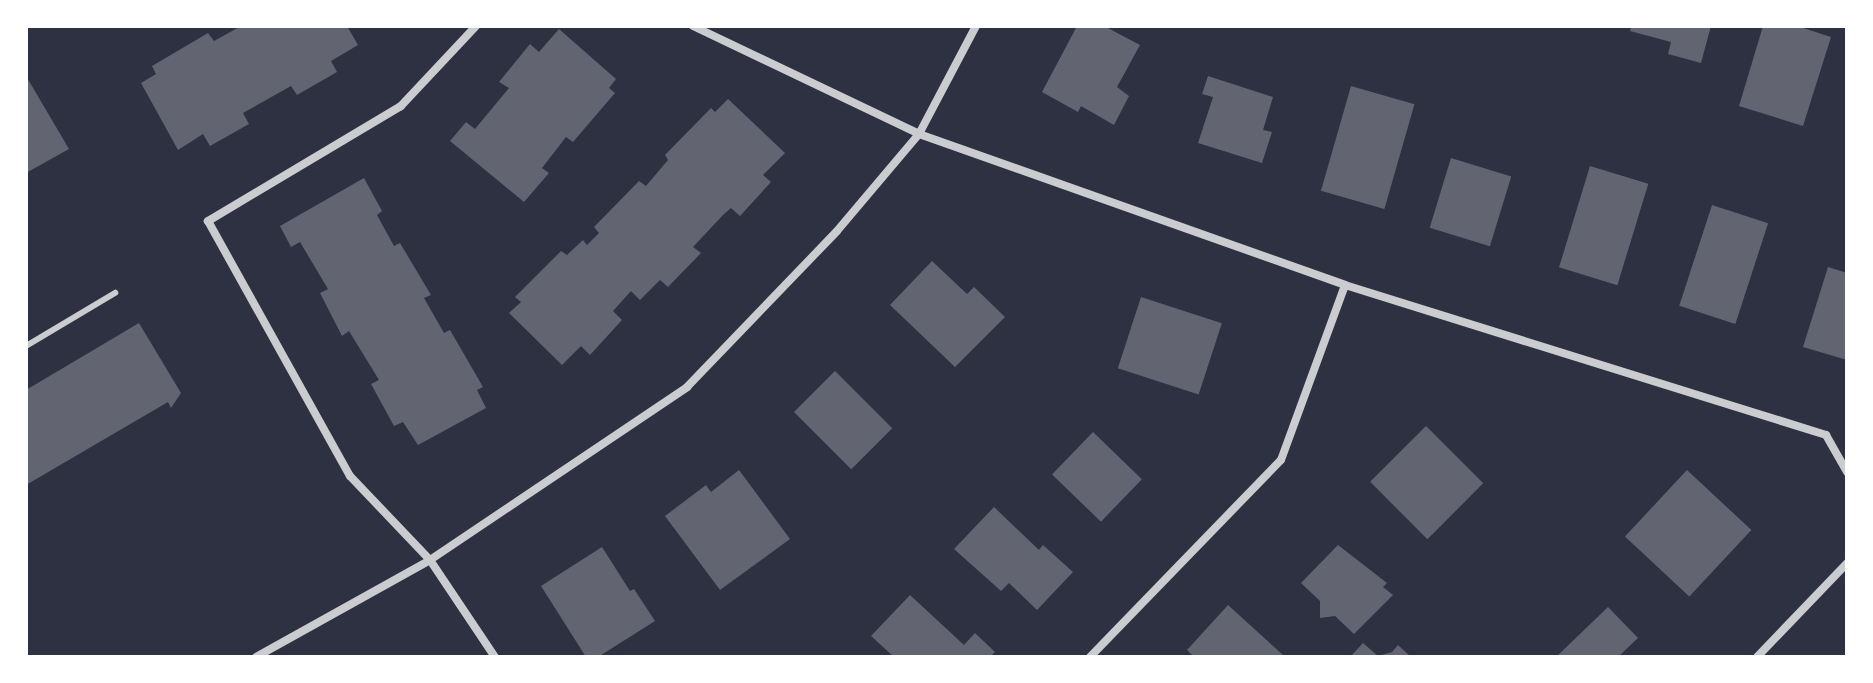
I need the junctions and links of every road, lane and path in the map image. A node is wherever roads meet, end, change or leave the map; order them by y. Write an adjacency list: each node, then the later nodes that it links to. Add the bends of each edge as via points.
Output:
1 (476, 26): 9 (street, via 401,106 208,221 350,476)
2 (693, 26): 4 (street)
3 (976, 26): 4 (street)
4 (919, 134): 5 (street); 9 (street, via 837,231 687,387)
5 (1345, 285): 8 (street, via 1826,435); 13 (street, via 1281,460)
6 (115, 293): 7 (lane)
7 (26, 346)
8 (1847, 472)
9 (430, 560): 11 (street); 12 (street)
10 (1847, 563): 14 (street)
11 (256, 657)
12 (495, 657)
13 (1090, 657)
14 (1757, 657)

